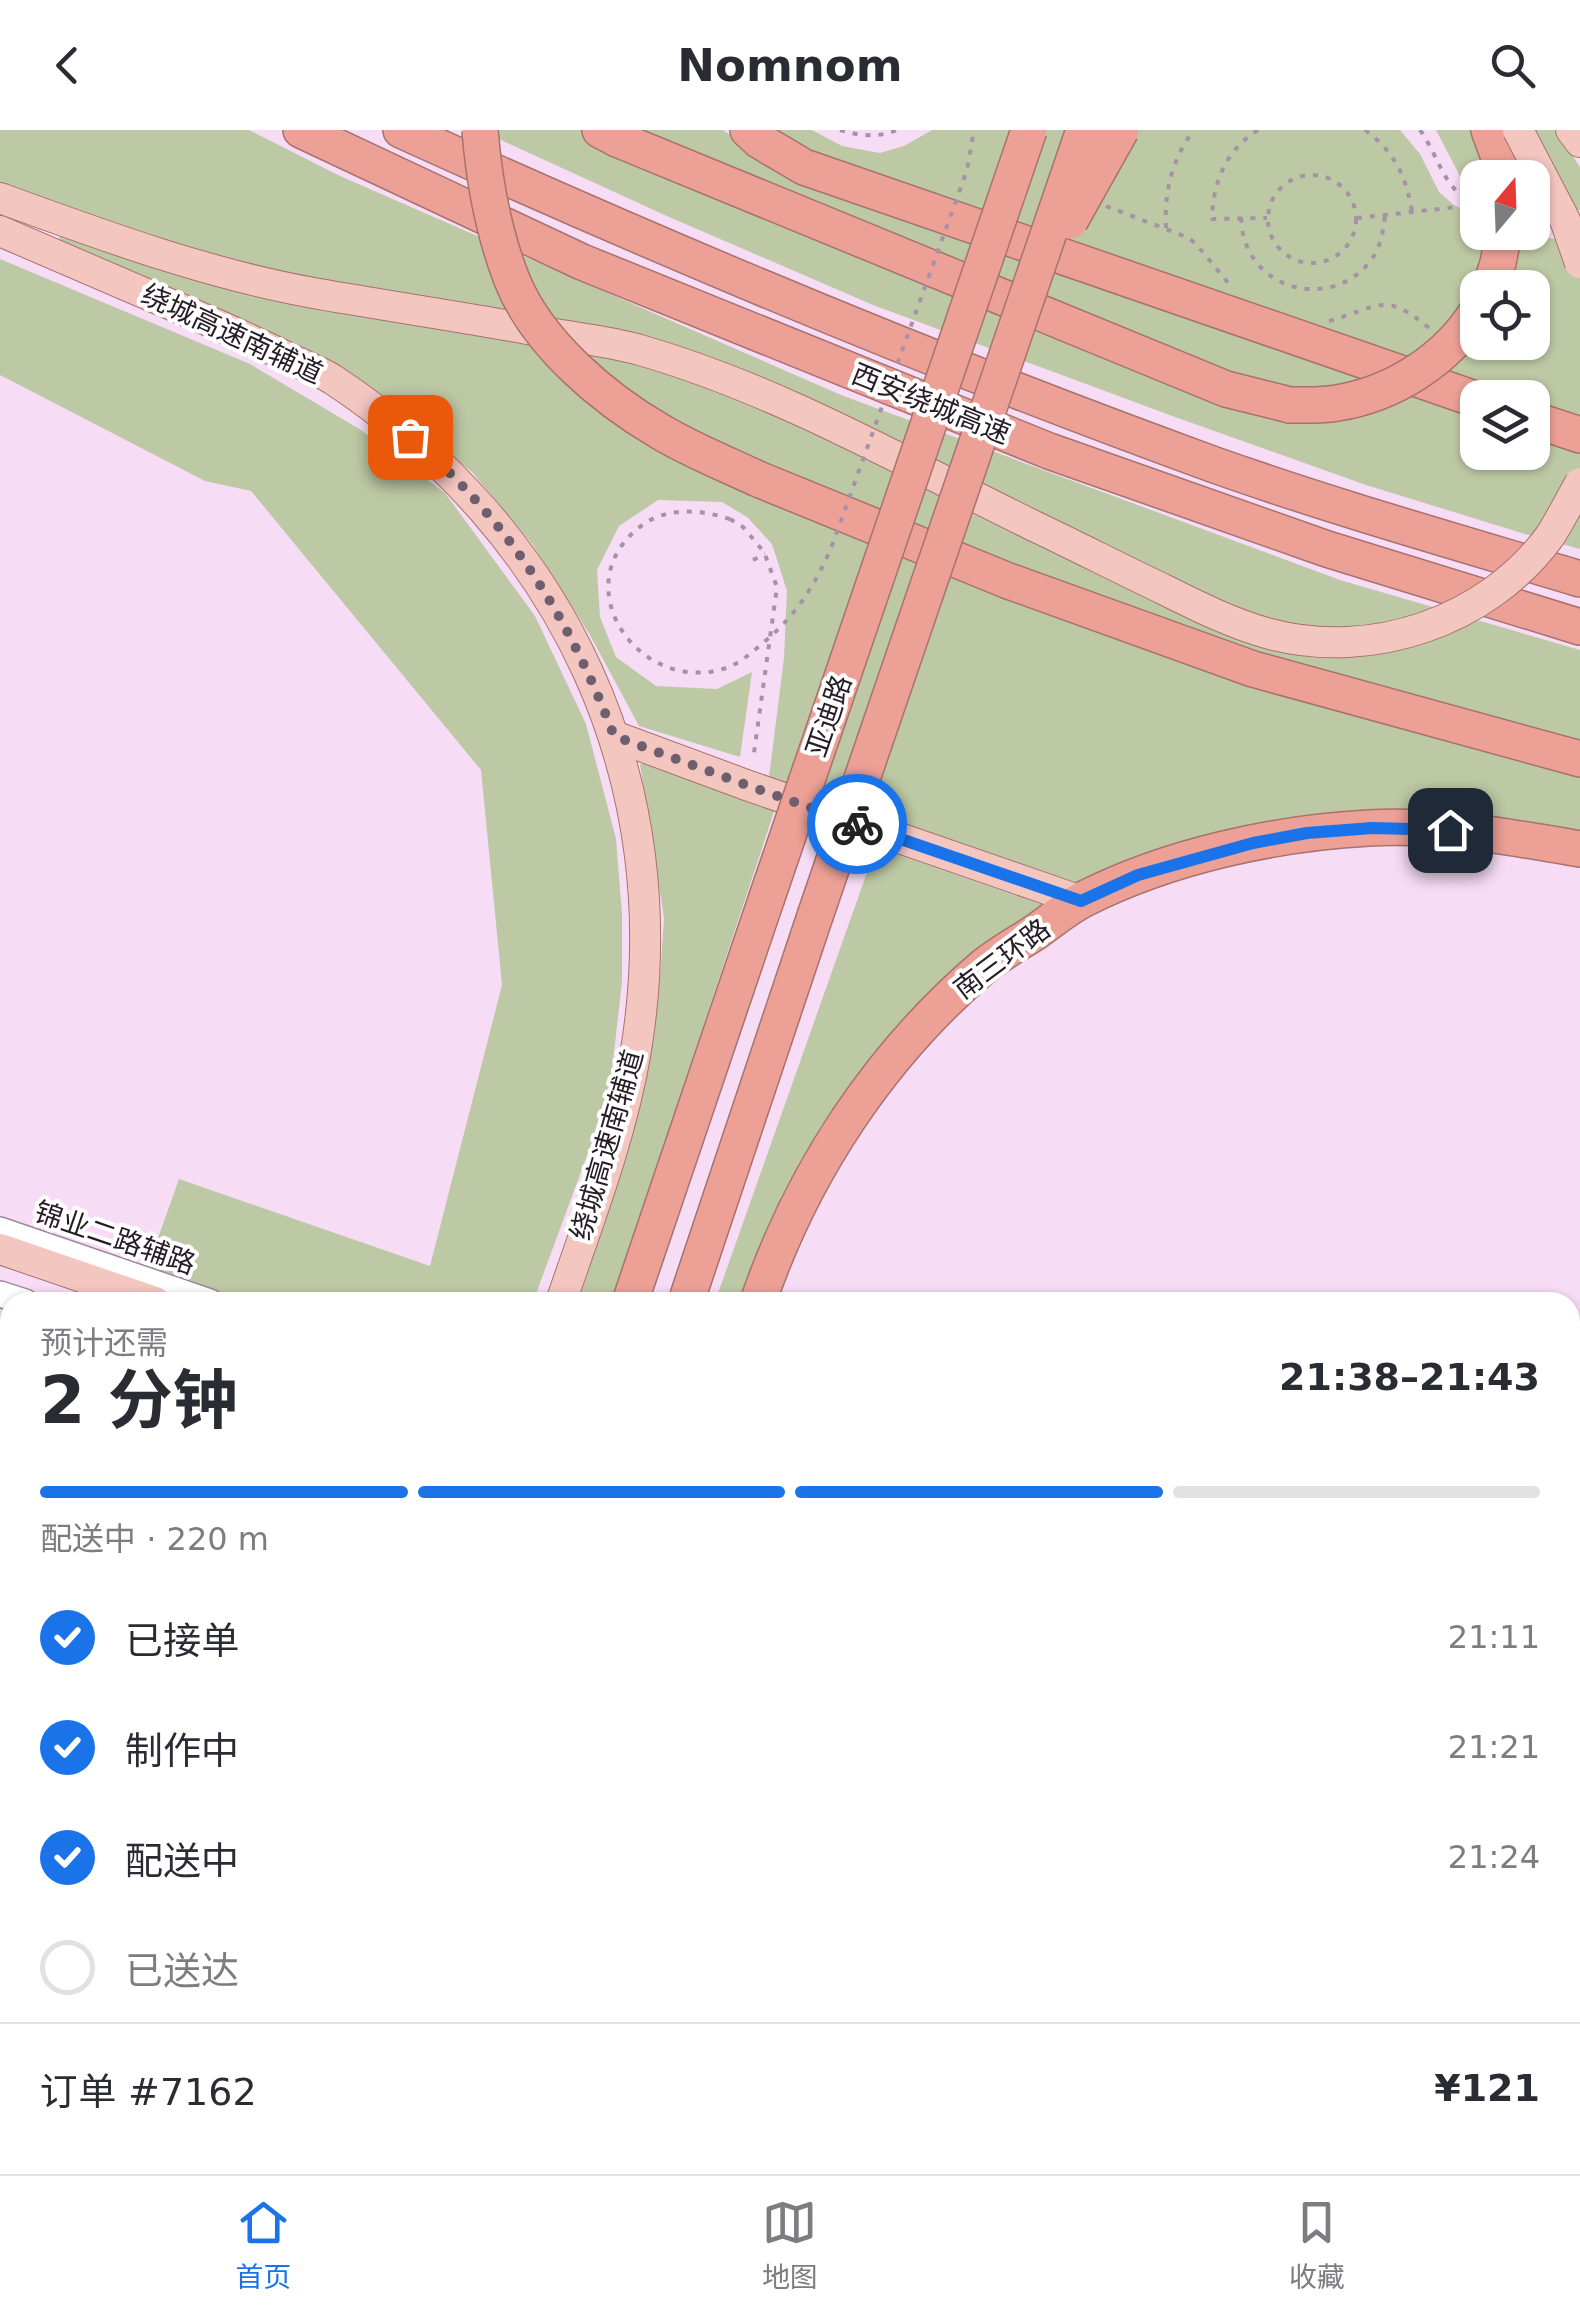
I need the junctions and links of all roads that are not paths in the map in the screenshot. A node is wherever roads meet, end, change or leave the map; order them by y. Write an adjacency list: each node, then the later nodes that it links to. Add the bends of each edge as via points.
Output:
1 (302, 130): 24 (highway, 西安绕城高速, via 582,262 1031,444 1327,549)
2 (402, 130): 23 (highway, 西安绕城高速, via 941,361 1213,464)
3 (480, 130): 26 (highway, bridge, via 500,242 532,316 576,371 662,434 1006,580 1253,669)
4 (600, 130): 18 (highway, bridge, via 1226,389 1290,406 1368,396 1429,365)
5 (748, 130): 19 (highway, via 804,166)
6 (1029, 130): 36 (highway, 亚迪路, bridge)
7 (1084, 130): 17 (highway, 亚迪路, bridge)
8 (1121, 130): 17 (highway, bridge)
9 (1490, 130): 13 (highway)
10 (1518, 130): 16 (main road, bridge)
11 (1572, 130): 12 (main road)
12 (1580, 142)
13 (1500, 160)
14 (0, 198): 22 (main road, bridge, via 198,265 315,293 636,348 699,368 773,397 1226,620 1309,641 1390,638 1472,606 1549,537)
15 (0, 231): 25 (main road, 绕城高速南辅道, via 328,377 387,418 480,506 532,572 570,633)
16 (1580, 263)
17 (1023, 304): 37 (highway, 亚迪路, bridge)
18 (1460, 332)
19 (1460, 394)
20 (1550, 425): 21 (highway)
21 (1580, 434)
22 (1580, 483)
23 (1580, 579)
24 (1580, 627)
25 (614, 736): 28 (main road); 35 (main road, 绕城高速南辅道, via 632,806 646,917 642,1006 612,1152)
26 (1580, 759)
27 (1580, 849): 28 (highway, 南三环路, via 1450,830 1307,833 1138,875)
28 (1081, 901): 38 (highway, 南三环路, via 986,965 905,1044 833,1140)
29 (0, 1230): 34 (street, 锦业二路辅路)
30 (0, 1250): 33 (main road)
31 (0, 1271): 32 (main road)
32 (62, 1292)
33 (124, 1292)
34 (181, 1292)
35 (563, 1292)
36 (633, 1292)
37 (689, 1292)
38 (762, 1292)

